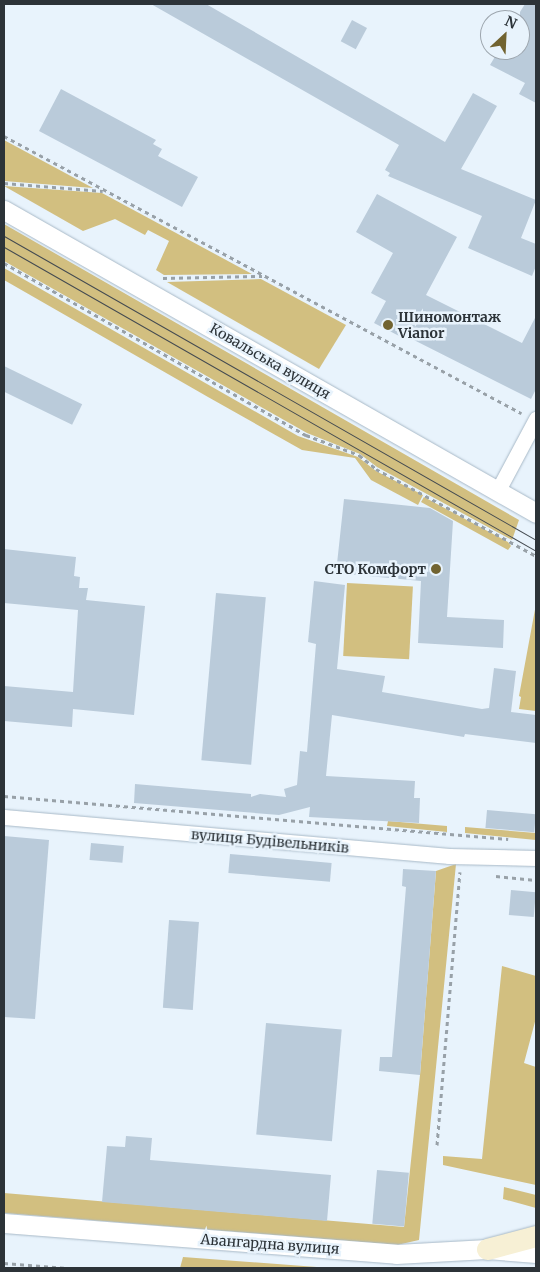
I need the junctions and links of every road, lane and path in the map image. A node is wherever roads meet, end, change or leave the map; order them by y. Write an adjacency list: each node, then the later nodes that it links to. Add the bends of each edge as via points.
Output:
1 (4, 136): 3 (path)
2 (4, 184): 3 (path)
3 (105, 191): 6 (path)
4 (4, 210): 9 (street, Ковальська вулиця)
5 (4, 263): 11 (path, via 306,435 359,455 376,469)
6 (263, 276): 7 (path); 8 (path)
7 (163, 278)
8 (536, 420): 9 (street)
9 (497, 492): 10 (street, Ковальська вулиця)
10 (536, 513)
11 (536, 556)
12 (4, 796): 14 (path)
13 (4, 817): 15 (street, вулиця Будівельників, via 449,856)
14 (517, 839)
15 (536, 858)
16 (460, 872): 17 (path)
17 (437, 1145)
18 (4, 1223): 20 (street, Авангардна вулиця, via 396,1254)
19 (536, 1236): 20 (main road)
20 (487, 1250): 21 (street, Авангардна вулиця)
21 (536, 1253)
22 (4, 1263): 23 (path)
23 (66, 1268)

